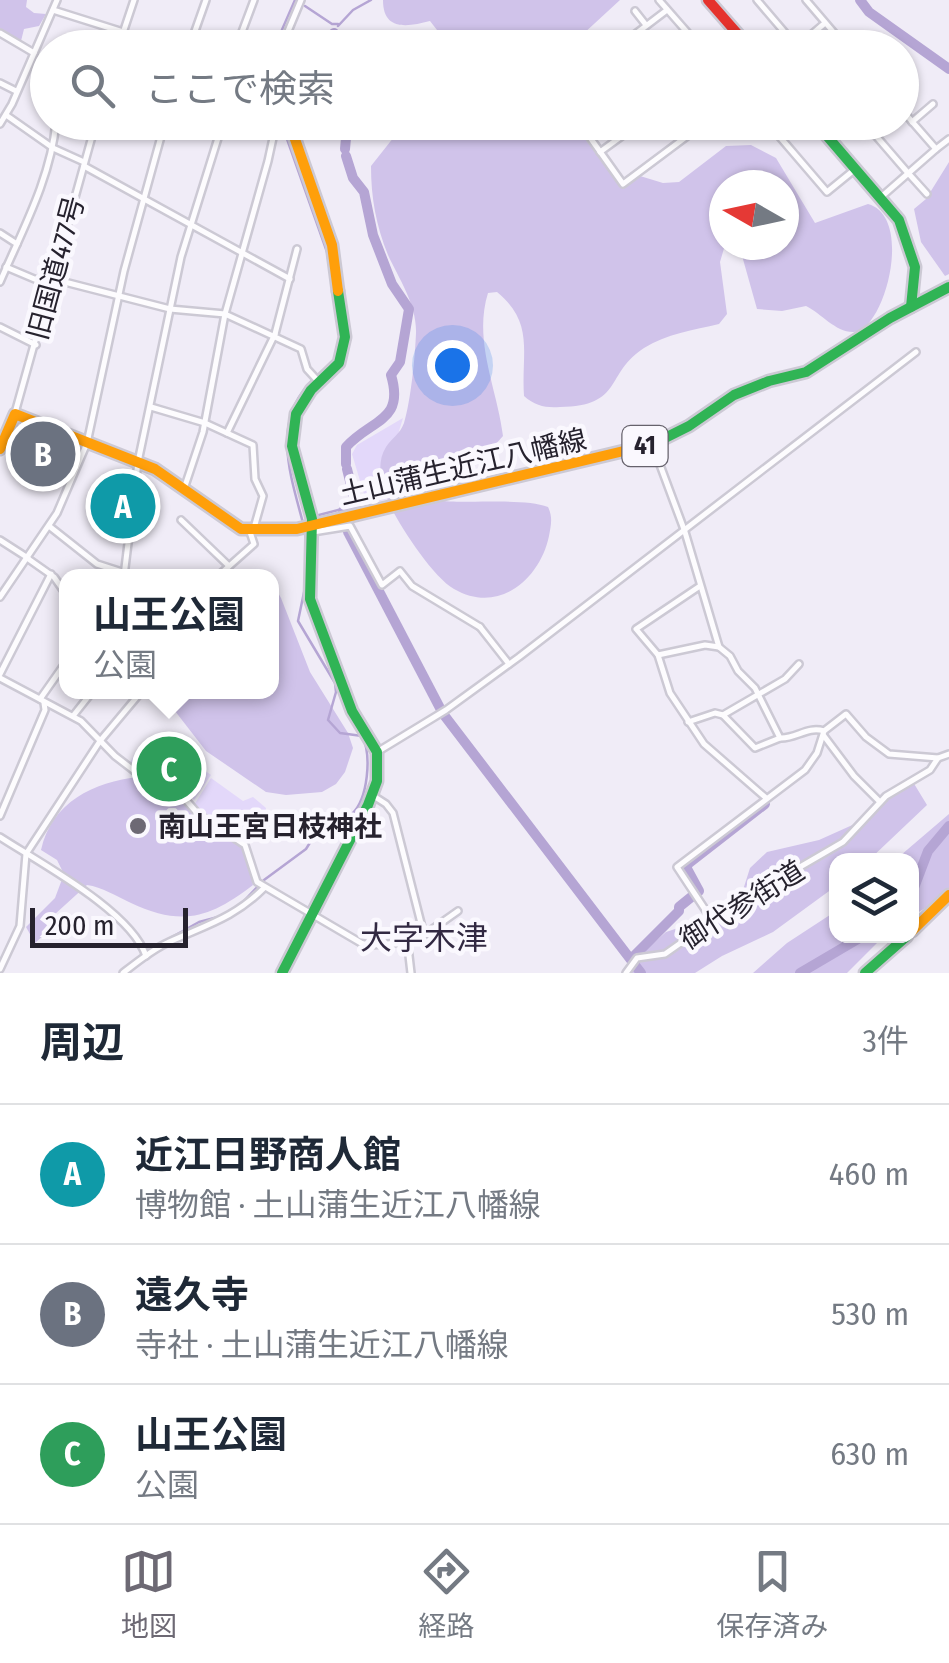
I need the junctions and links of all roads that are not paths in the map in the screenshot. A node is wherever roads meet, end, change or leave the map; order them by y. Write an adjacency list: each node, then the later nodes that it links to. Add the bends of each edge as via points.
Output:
1 (57, 0): 10 (street)
2 (134, 0): 17 (street)
3 (206, 0): 18 (street)
4 (254, 0): 19 (street)
5 (301, 0): 20 (street)
6 (659, 0): 11 (street)
7 (708, 0): 23 (street)
8 (757, 0): 24 (street)
9 (806, 0): 13 (street)
10 (53, 10): 15 (street); 16 (street)
11 (668, 10): 14 (street); 22 (street)
12 (635, 11): 14 (street)
13 (826, 23): 25 (street); 26 (street)
14 (647, 26): 21 (street)
15 (44, 30)
16 (106, 30)
17 (124, 30)
18 (195, 30)
19 (243, 30)
20 (288, 30)
21 (642, 30)
22 (685, 30)
23 (734, 30)
24 (783, 30)
25 (818, 30)
26 (832, 30)
27 (0, 33): 28 (street)
28 (30, 52)
29 (30, 62): 31 (street)
30 (0, 83): 31 (street)
31 (16, 91): 33 (street)
32 (933, 104): 34 (street)
33 (6, 115): 35 (street); 37 (street)
34 (919, 116)
35 (0, 124)
36 (919, 130): 54 (street)
37 (30, 132)
38 (942, 133): 39 (street)
39 (948, 139): 54 (street)
40 (42, 140): 53 (street)
41 (54, 140): 53 (street)
42 (91, 140): 56 (street, 旧国道477号)
43 (161, 140): 61 (street)
44 (217, 140): 62 (street)
45 (273, 140): 66 (street)
46 (295, 140): 80 (street, via 338,272 344,351 333,372)
47 (591, 140): 55 (street)
48 (616, 140): 55 (street)
49 (682, 140): 55 (street, via 623,184)
50 (783, 140): 57 (street, via 828,192)
51 (832, 140): 57 (street)
52 (880, 140): 58 (street)
53 (53, 148): 56 (street); 64 (street)
54 (936, 150): 58 (street)
55 (600, 152)
56 (84, 164): 61 (street); 70 (street, 旧国道477号)
57 (856, 168): 60 (street)
58 (908, 173): 59 (street); 60 (street)
59 (927, 194)
60 (880, 198): 73 (street, via 901,224 914,267)
61 (143, 200): 62 (street); 72 (street)
62 (190, 225): 66 (street); 74 (street)
63 (0, 233): 64 (street)
64 (17, 244): 67 (street)
65 (297, 249): 68 (street)
66 (241, 254): 68 (street); 75 (street)
67 (6, 268): 69 (street); 70 (street)
68 (290, 280): 77 (street)
69 (0, 282)
70 (52, 282): 72 (street); 78 (street, 旧国道477号)
71 (949, 287): 73 (street, 土山蒲生近江八幡線 / 41)
72 (118, 296): 74 (street); 85 (street)
73 (911, 307): 86 (street, 土山蒲生近江八幡線 / 41, via 806,372 741,392)
74 (170, 309): 75 (street); 81 (street)
75 (225, 314): 77 (street); 83 (street)
76 (0, 327): 78 (street)
77 (275, 334): 80 (street, via 301,349); 84 (street)
78 (36, 345): 82 (street, 旧国道477号)
79 (916, 352): 94 (street)
80 (317, 380): 92 (street, via 292,432)
81 (151, 407): 83 (street); 88 (street)
82 (14, 414): 85 (street); 87 (street)
83 (205, 423): 84 (street); 89 (street)
84 (227, 433): 93 (street, via 253,444 262,496)
85 (87, 443): 88 (street); 91 (street)
86 (652, 444): 92 (street, 土山蒲生近江八幡線 / 41); 94 (street)
87 (0, 449)
88 (138, 462): 89 (street); 99 (street)
89 (184, 489): 93 (street)
90 (181, 520): 97 (street)
91 (49, 526): 96 (street); 98 (street)
92 (308, 528): 93 (street, 土山蒲生近江八幡線 / 41); 107 (street, via 350,526 382,585 400,571 412,586 480,625); 121 (street, via 310,599 352,711)
93 (252, 532): 97 (street, via 254,544)
94 (685, 532): 103 (street); 107 (street)
95 (0, 540): 96 (street)
96 (28, 558): 101 (street); 104 (street)
97 (229, 566): 100 (street)
98 (110, 569)
99 (125, 569)
100 (226, 569)
101 (51, 574): 102 (street); 110 (street)
102 (59, 585)
103 (700, 586): 105 (street); 106 (street, via 636,629)
104 (0, 597)
105 (718, 647): 106 (street); 111 (street)
106 (658, 655): 117 (street)
107 (509, 664): 121 (street)
108 (799, 664): 111 (street)
109 (59, 673): 114 (street)
110 (0, 676): 114 (street)
111 (758, 692): 115 (street); 119 (street)
112 (86, 699): 116 (street)
113 (134, 699): 120 (street)
114 (41, 700): 116 (street); 127 (street, via 45,710)
115 (723, 714): 117 (street); 119 (street, via 755,748)
116 (73, 716): 120 (street)
117 (688, 722): 125 (street, via 711,752)
118 (824, 733): 119 (street, via 812,728); 123 (street, via 846,714 888,754); 125 (street, via 804,770); 126 (street)
119 (780, 738)
120 (100, 741): 129 (street); 130 (street, via 244,845)
121 (376, 752): 124 (street)
122 (949, 754): 123 (street, 御代参街道)
123 (938, 758): 126 (street, 御代参街道)
124 (372, 795): 133 (street); 136 (street, via 392,814)
125 (766, 798): 134 (street, via 677,867)
126 (880, 802): 134 (street, 御代参街道, via 843,842)
127 (0, 816)
128 (0, 837): 129 (street)
129 (26, 854): 139 (street, via 102,905); 140 (street, via 20,926)
130 (262, 885): 133 (street); 139 (street, via 230,917)
131 (949, 895): 135 (street)
132 (458, 911): 136 (street)
133 (311, 914): 137 (street, via 366,946); 143 (street)
134 (712, 920): 145 (street, 御代参街道, via 664,954 632,962)
135 (919, 924)
136 (424, 935): 137 (street)
137 (411, 941): 144 (street)
138 (898, 943): 146 (street)
139 (146, 956): 142 (street)
140 (1, 966): 141 (street)
141 (8, 973)
142 (123, 973)
143 (282, 973)
144 (410, 973)
145 (626, 973)
146 (865, 973)

